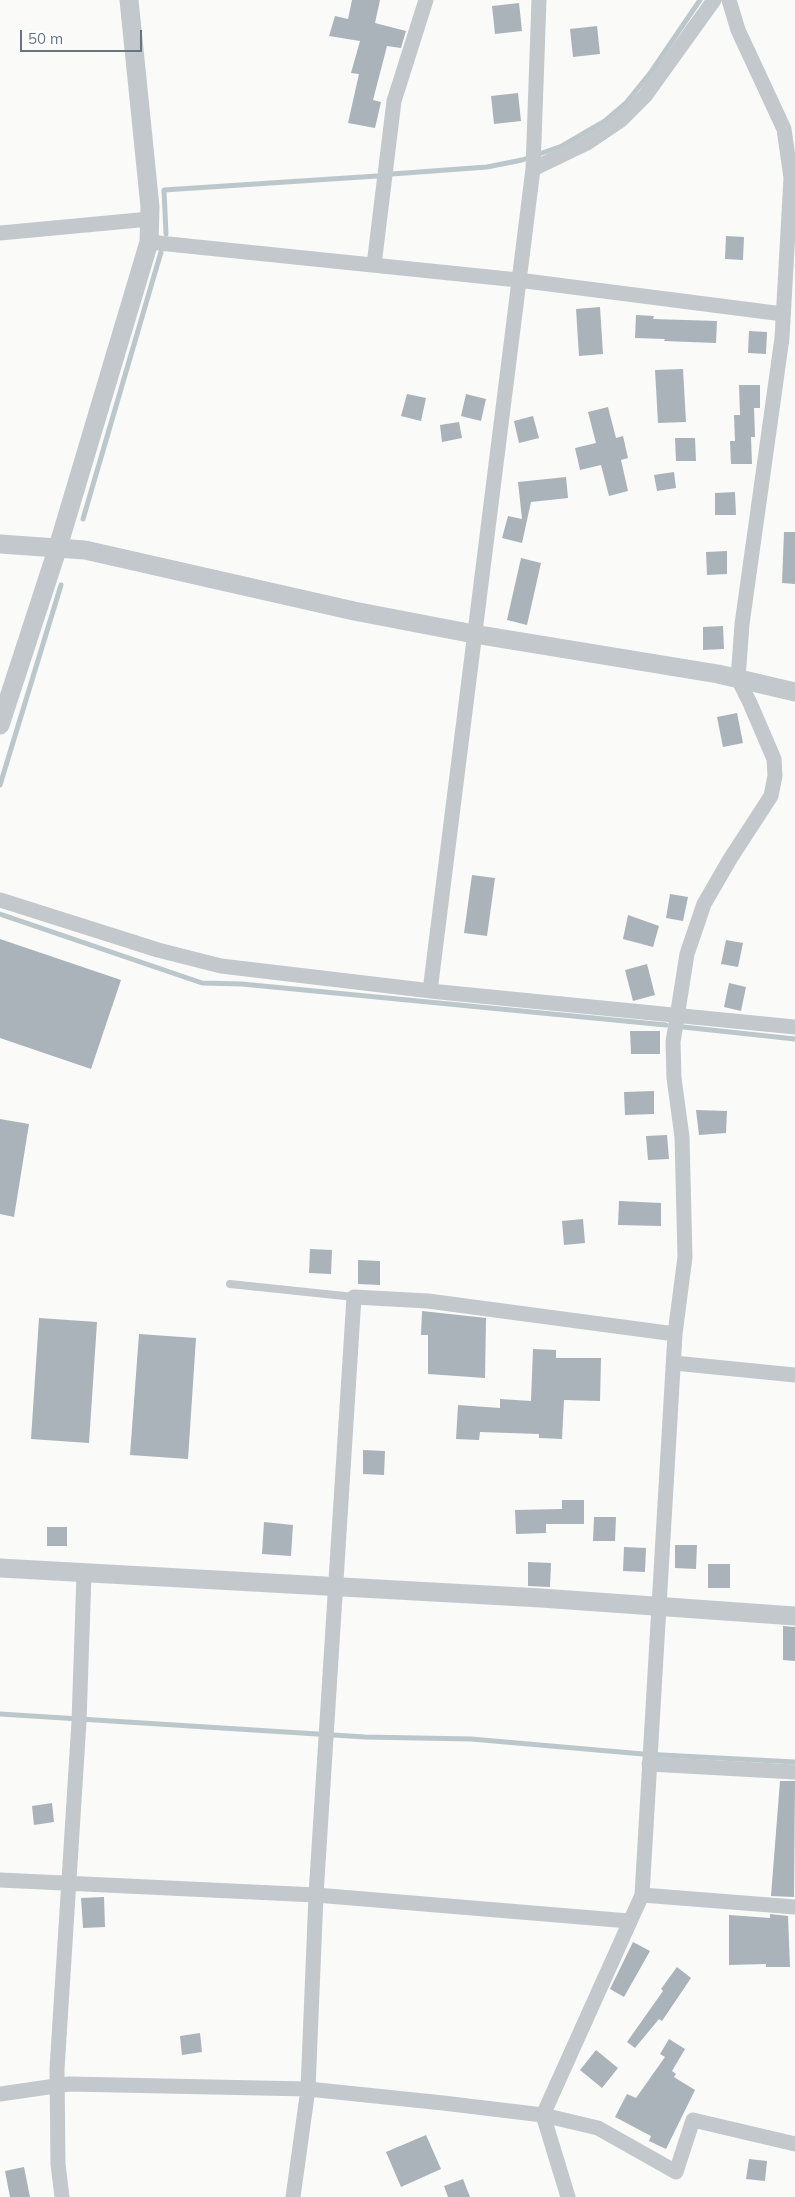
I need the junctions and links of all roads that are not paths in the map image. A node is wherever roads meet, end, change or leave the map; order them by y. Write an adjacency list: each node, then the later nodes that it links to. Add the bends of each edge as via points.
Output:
1 (129, 0): 7 (street)
2 (426, 0): 10 (street, via 394,101)
3 (539, 0): 6 (street)
4 (714, 0): 6 (street, via 645,96 621,120 587,143)
5 (729, 0): 12 (street, via 738,30 784,129 791,178)
6 (533, 161): 11 (street)
7 (150, 219): 8 (street); 9 (street)
8 (0, 233)
9 (149, 242): 10 (street); 15 (street)
10 (374, 265): 11 (street)
11 (518, 280): 12 (street); 16 (street)
12 (784, 314): 13 (street)
13 (789, 339): 17 (street, via 742,624)
14 (0, 544): 15 (street)
15 (58, 547): 16 (street, via 85,550 354,611); 19 (street)
16 (474, 634): 17 (street); 21 (street)
17 (738, 679): 18 (street); 22 (street, via 765,735 774,759 775,776 771,796 704,904 687,954)
18 (795, 692)
19 (0, 726)
20 (0, 900): 21 (street, via 158,950 222,966)
21 (430, 991): 22 (street)
22 (678, 1015): 23 (street); 26 (street, via 673,1042 674,1078 682,1137 685,1257)
23 (795, 1027)
24 (230, 1284): 25 (lane)
25 (354, 1297): 26 (street, via 428,1300); 31 (street)
26 (675, 1334): 27 (street)
27 (674, 1363): 28 (street); 32 (street)
28 (795, 1375)
29 (0, 1568): 30 (street)
30 (84, 1574): 31 (street); 37 (street)
31 (336, 1587): 32 (street); 39 (street)
32 (658, 1607): 33 (street); 34 (street)
33 (795, 1616)
34 (650, 1758): 35 (street); 38 (street)
35 (795, 1772)
36 (0, 1880): 37 (street)
37 (68, 1885): 39 (street); 42 (street)
38 (642, 1895): 40 (street); 41 (street)
39 (316, 1896): 41 (street); 43 (street)
40 (795, 1907)
41 (629, 1922): 45 (street)
42 (57, 2085): 43 (street); 44 (street); 47 (street, via 58,2164)
43 (308, 2089): 45 (street); 48 (street)
44 (0, 2094)
45 (543, 2115): 46 (street, via 598,2128 676,2172 693,2120); 49 (street)
46 (795, 2144)
47 (62, 2197)
48 (293, 2197)
49 (568, 2197)

